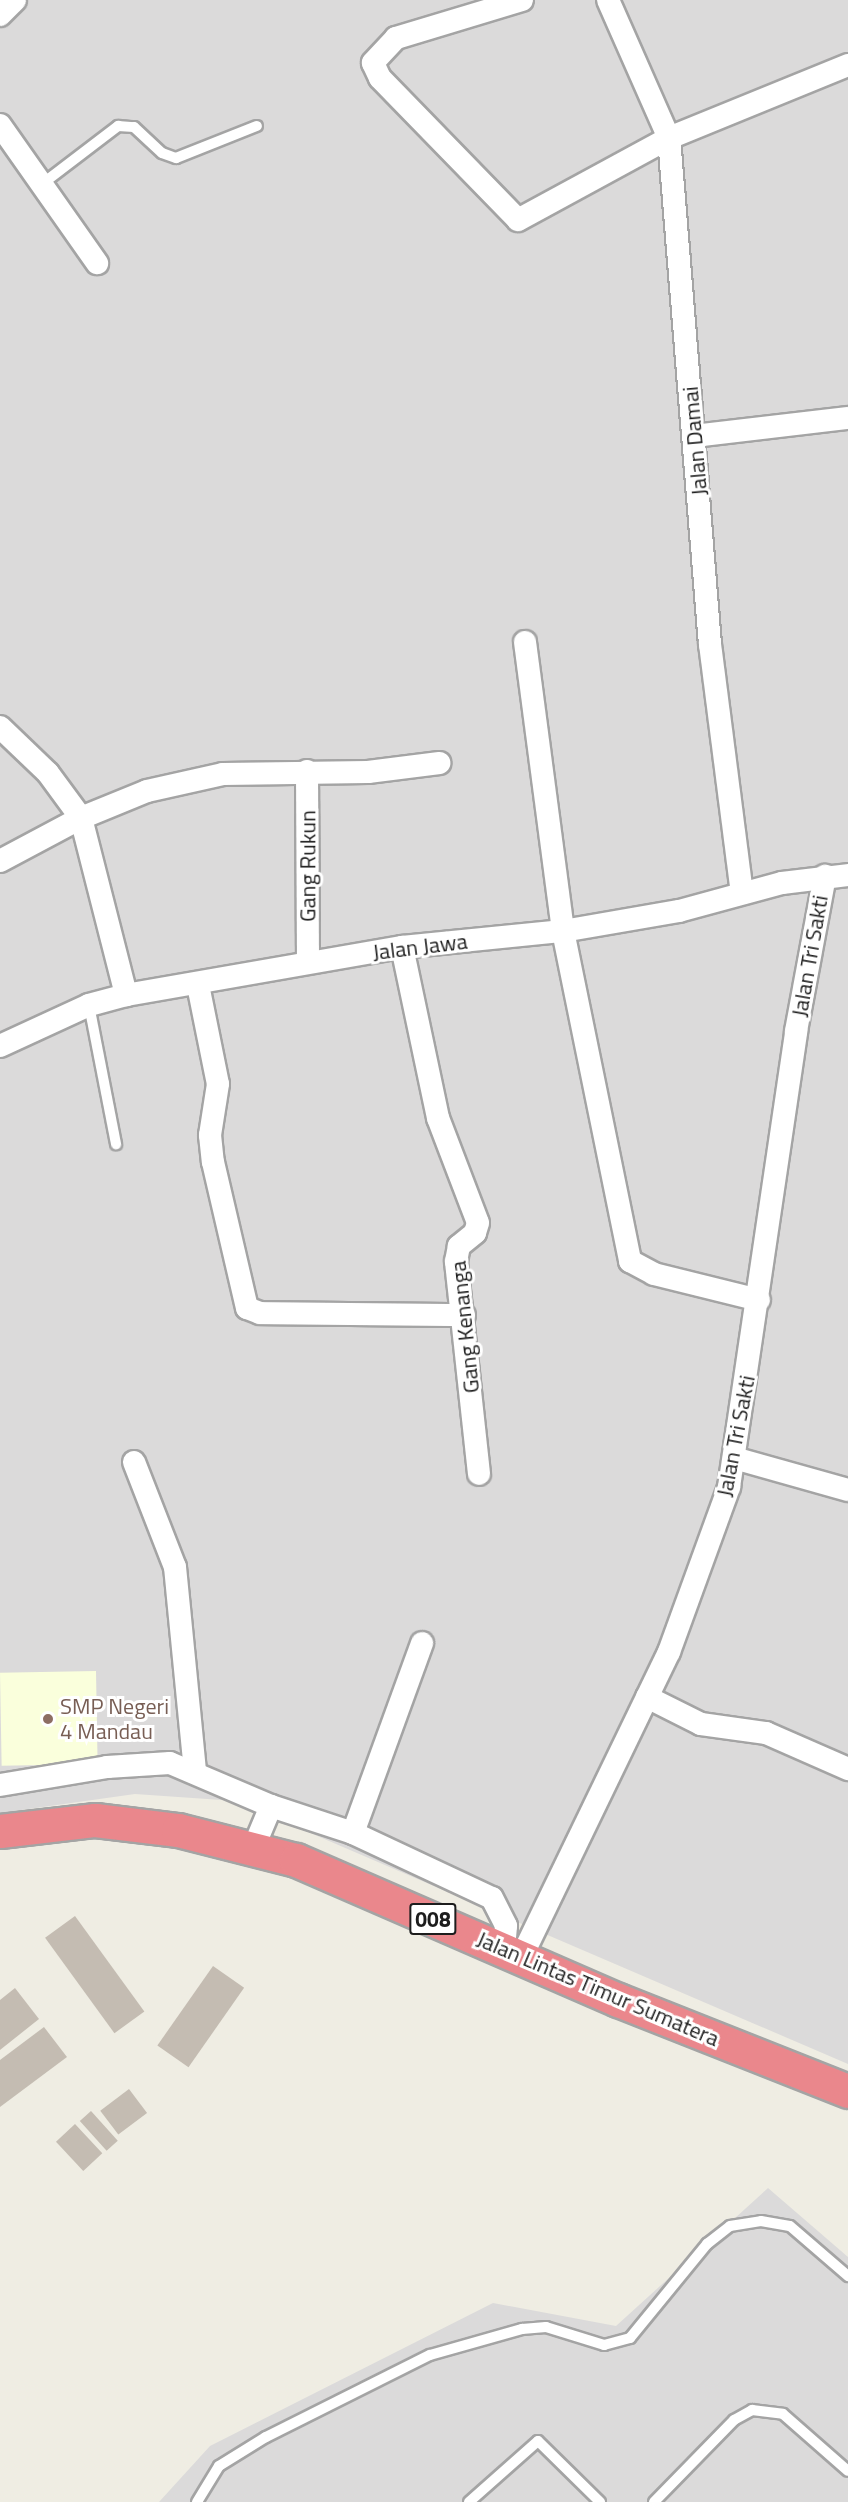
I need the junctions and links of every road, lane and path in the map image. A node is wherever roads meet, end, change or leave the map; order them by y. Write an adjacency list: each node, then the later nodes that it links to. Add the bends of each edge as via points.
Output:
1 (15, 0): 4 (street)
2 (522, 0): 8 (street, via 396,38 373,63 380,78 511,215 525,219)
3 (608, 0): 8 (street, Jalan Damai)
4 (0, 15)
5 (848, 64): 8 (street)
6 (0, 125): 9 (street)
7 (257, 126): 9 (lane, via 176,158 162,153 134,128 118,126)
8 (669, 138): 12 (street, Jalan Damai)
9 (42, 184): 10 (street)
10 (97, 263)
11 (848, 418): 12 (street)
12 (694, 436): 21 (street, Jalan Damai, via 710,644)
13 (525, 642): 22 (street)
14 (0, 727): 17 (street, via 48,772)
15 (439, 763): 16 (street, via 368,772)
16 (308, 771): 17 (street, via 224,774 147,791); 24 (street, Gang Rukun)
17 (81, 818): 18 (street); 26 (street)
18 (0, 861)
19 (848, 875): 20 (street, Jalan Jawa)
20 (825, 876): 21 (street, Jalan Jawa); 30 (street, Jalan Tri Sakti, via 796,1031)
21 (742, 893): 22 (street, Jalan Jawa, via 679,911)
22 (563, 931): 23 (street, Jalan Jawa); 30 (street, via 630,1261 654,1274)
23 (402, 947): 24 (street, Jalan Jawa); 31 (street, Gang Kenanga, via 438,1118 478,1223 475,1233 458,1249)
24 (308, 962): 25 (street, Jalan Jawa)
25 (198, 985): 26 (street, Jalan Jawa); 31 (street, via 218,1084 210,1135 213,1162 247,1308 260,1312)
26 (126, 995): 27 (street, Jalan Jawa)
27 (89, 1005): 28 (street, Jalan Jawa); 29 (lane)
28 (0, 1046)
29 (116, 1144)
30 (759, 1300): 32 (street, Jalan Tri Sakti)
31 (464, 1315): 34 (street, Gang Kenanga)
32 (734, 1458): 35 (street); 37 (street, Jalan Tri Sakti, via 697,1581)
33 (134, 1462): 39 (street, via 175,1567)
34 (479, 1474)
35 (848, 1490)
36 (422, 1643): 43 (street)
37 (647, 1697): 38 (street, via 701,1724 766,1733); 45 (street, Jalan Tri Sakti)
38 (848, 1769)
39 (195, 1771): 40 (street, via 170,1764 107,1767); 41 (street)
40 (0, 1785)
41 (271, 1806): 43 (street); 44 (street)
42 (0, 1830): 44 (highway, Jalan Lintas Timur Sumatera / 008, via 95,1820 178,1830)
43 (353, 1833): 45 (street, via 492,1898 506,1926)
44 (253, 1849): 45 (highway, Jalan Lintas Timur Sumatera / 008, via 296,1860)
45 (512, 1954): 46 (highway, Jalan Lintas Timur Sumatera / 008)
46 (848, 2091)
47 (848, 2276): 49 (lane, via 790,2226 761,2221 730,2226 707,2244 630,2338 604,2344 546,2327 522,2329 430,2355 266,2437 219,2466)
48 (848, 2471): 52 (lane, via 783,2414 752,2410 734,2420)
49 (197, 2502)
50 (469, 2502): 51 (lane, via 538,2441)
51 (600, 2502)
52 (654, 2502)

